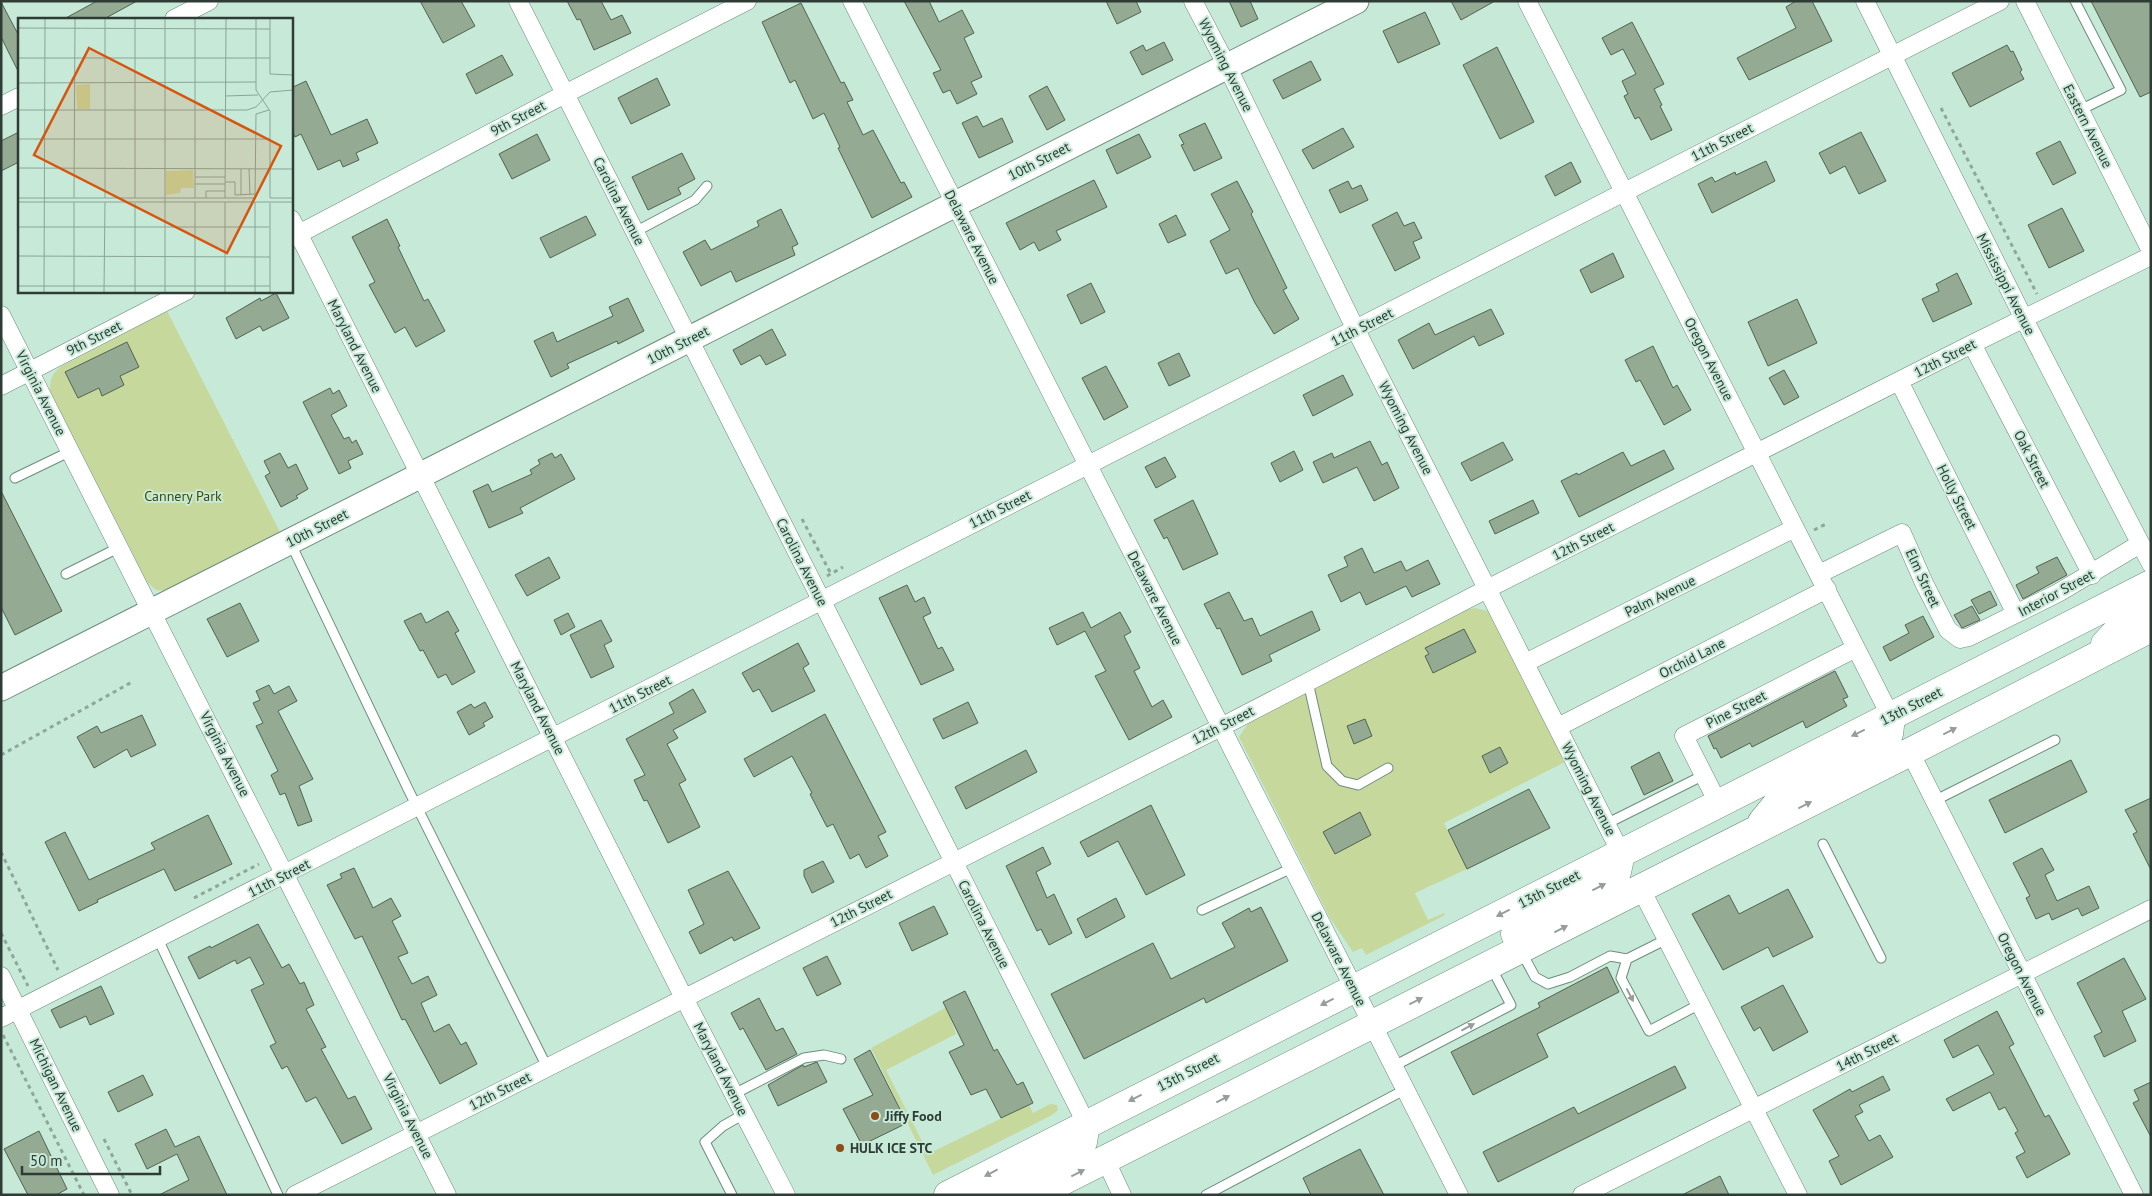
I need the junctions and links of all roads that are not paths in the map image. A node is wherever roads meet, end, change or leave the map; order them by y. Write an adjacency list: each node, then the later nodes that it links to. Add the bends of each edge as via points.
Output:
1 (209, 1): 12 (street)
2 (518, 1): 15 (street, Carolina Avenue)
3 (747, 1): 15 (street, 9th Street)
4 (852, 1): 21 (street, Delaware Avenue)
5 (1193, 1): 14 (street, Wyoming Avenue)
6 (1356, 1): 14 (street, 10th Street)
7 (1527, 1): 20 (street, Oregon Avenue)
8 (1865, 1): 13 (street, Mississippi Avenue)
9 (2000, 1): 13 (street, 11th Street)
10 (2025, 1): 18 (street, Eastern Avenue)
11 (2075, 1): 18 (lane, via 2121,90)
12 (182, 13)
13 (1893, 56): 20 (street, 11th Street); 28 (street, Mississippi Avenue)
14 (1227, 66): 21 (street, 10th Street); 29 (street, Wyoming Avenue)
15 (565, 94): 22 (street, 9th Street); 23 (street, Carolina Avenue)
16 (18, 98): 17 (street)
17 (1, 106)
18 (2080, 110): 24 (street, Eastern Avenue)
19 (707, 186): 23 (lane, via 696,200)
20 (1624, 191): 29 (street, 11th Street); 36 (street, Oregon Avenue)
21 (955, 204): 30 (street, 10th Street); 37 (street, Delaware Avenue)
22 (294, 231): 38 (street, Maryland Avenue)
23 (635, 232): 30 (street, Carolina Avenue)
24 (2151, 251)
25 (2151, 256): 28 (street, 12th Street)
26 (184, 292): 32 (street, 9th Street)
27 (1, 315): 32 (street, Virginia Avenue)
28 (2024, 320): 31 (street, 12th Street); 42 (street, Mississippi Avenue)
29 (1356, 330): 37 (street, 11th Street); 49 (street, Wyoming Avenue)
30 (689, 340): 38 (street, 10th Street); 50 (street, Carolina Avenue)
31 (1972, 344): 33 (street, 12th Street); 46 (street, Oak Street)
32 (30, 371): 34 (street, 9th Street); 35 (street, Virginia Avenue)
33 (1898, 381): 36 (street, 12th Street); 54 (street, Holly Street)
34 (1, 386)
35 (71, 451): 39 (lane); 43 (street, Virginia Avenue)
36 (1757, 454): 40 (street, Oregon Avenue); 49 (street, 12th Street)
37 (1088, 464): 50 (street, 11th Street); 63 (street, Delaware Avenue)
38 (420, 475): 41 (street, 10th Street); 65 (street, Maryland Avenue)
39 (15, 478)
40 (1796, 528): 47 (street, Oregon Avenue); 59 (street, Palm Avenue)
41 (290, 541): 53 (street, 10th Street); 72 (lane)
42 (2140, 544): 44 (street, Mississippi Avenue); 46 (street, Interior Street)
43 (120, 547): 45 (lane); 53 (street, Virginia Avenue)
44 (2151, 564)
45 (66, 574)
46 (2092, 575): 54 (street, Interior Street)
47 (1823, 582): 56 (street, Elm Street, via 1902,533 1948,630 1960,639); 57 (street, Oregon Avenue); 64 (street, Orchid Lane)
48 (2151, 584): 51 (highway, 13th Street)
49 (1487, 589): 59 (street, Wyoming Avenue); 60 (street, 12th Street)
50 (821, 600): 65 (street, 11th Street); 77 (street, Carolina Avenue)
51 (2109, 605): 62 (highway, 13th Street); 67 (highway, via 2072,642 1921,720 1912,734)
52 (2151, 606): 58 (highway, via 2130,617)
53 (153, 612): 61 (street, 10th Street); 79 (street, Virginia Avenue)
54 (2016, 614): 56 (street, Interior Street)
55 (2151, 628): 58 (highway)
56 (1969, 637)
57 (1856, 648): 62 (street, Oregon Avenue); 69 (street, Pine Street, via 1684,736)
58 (2094, 657): 67 (highway, one-way to 58)
59 (1525, 663): 64 (street, Wyoming Avenue)
60 (1308, 682): 63 (street, 12th Street); 68 (lane, via 1327,766 1342,781 1358,784)
61 (1, 688)
62 (1891, 717): 71 (highway, 13th Street, one-way to 71); 74 (highway, via 1889,734 1877,746 1788,790)
63 (1220, 727): 77 (street, 12th Street); 78 (street, Delaware Avenue)
64 (1558, 727): 73 (street, Wyoming Avenue)
65 (554, 739): 72 (street, 11th Street); 92 (street, Maryland Avenue)
66 (2055, 740): 70 (lane)
67 (1910, 752): 70 (street, Oregon Avenue); 74 (highway, one-way to 67)
68 (1388, 768)
69 (1704, 775): 71 (street, Pine Street); 73 (lane)
70 (1934, 801): 89 (street, Oregon Avenue)
71 (1718, 803): 76 (highway, 13th Street); 80 (highway, via 1706,828 1650,858)
72 (418, 808): 79 (street, 11th Street); 100 (lane)
73 (1606, 824): 76 (street, Wyoming Avenue)
74 (1754, 831): 80 (highway)
75 (1823, 844): 86 (lane)
76 (1621, 853): 88 (highway, one-way to 76, via 1520,928 1608,883 1617,872); 91 (highway, 13th Street, one-way to 91)
77 (952, 861): 92 (street, 12th Street); 105 (street, Carolina Avenue)
78 (1292, 868): 82 (lane); 91 (street, Delaware Avenue)
79 (286, 874): 83 (street, 11th Street); 106 (street, Virginia Avenue)
80 (1641, 889): 84 (street); 85 (highway, one-way to 80)
81 (2151, 909): 89 (street, 14th Street)
82 (1202, 910)
83 (158, 939): 94 (street, 11th Street); 111 (lane)
84 (1667, 939): 87 (lane); 93 (street)
85 (1520, 949): 87 (lane, via 1535,977 1548,984 1570,977 1610,956); 88 (highway)
86 (1881, 958)
87 (1627, 959): 93 (lane, one-way to 93, via 1621,978 1649,1032)
88 (1490, 964): 96 (highway, one-way to 88); 99 (lane, one-way to 88, via 1511,1005)
89 (2022, 974): 103 (street, 14th Street); 122 (street, Oregon Avenue)
90 (1, 976): 94 (street, Michigan Avenue)
91 (1354, 988): 96 (street, Delaware Avenue); 98 (highway, 13th Street, one-way to 98)
92 (684, 998): 100 (street, 12th Street); 102 (street, Maryland Avenue)
93 (1700, 1004): 103 (street)
94 (18, 1010): 95 (street, 11th Street); 110 (street, Michigan Avenue)
95 (1, 1018)
96 (1372, 1023): 99 (street, Delaware Avenue); 107 (highway, one-way to 96)
97 (841, 1059): 102 (lane, via 824,1055 804,1058)
98 (1212, 1060): 105 (highway, 13th Street, one-way to 105); 107 (highway, via 1198,1086 1118,1127)
99 (1394, 1066): 101 (street, Delaware Avenue)
100 (547, 1067): 106 (street, 12th Street)
101 (1406, 1090): 118 (lane); 119 (street, Delaware Avenue)
102 (734, 1094): 104 (street, Maryland Avenue)
103 (1754, 1109): 120 (street, 14th Street); 121 (street)
104 (744, 1114): 108 (street, Maryland Avenue); 114 (lane, via 705,1142)
105 (1086, 1123): 109 (highway, 13th Street, one-way to 109); 115 (highway, via 1083,1142 1076,1152)
106 (416, 1133): 112 (street, 12th Street); 113 (street, Virginia Avenue)
107 (1104, 1159): 116 (highway, one-way to 107); 117 (street)
108 (781, 1193)
109 (955, 1193)
110 (110, 1195)
111 (278, 1195)
112 (295, 1195)
113 (447, 1195)
114 (732, 1195)
115 (991, 1195)
116 (1035, 1195)
117 (1122, 1195)
118 (1206, 1195)
119 (1459, 1195)
120 (1582, 1195)
121 (1798, 1195)
122 (2134, 1195)

